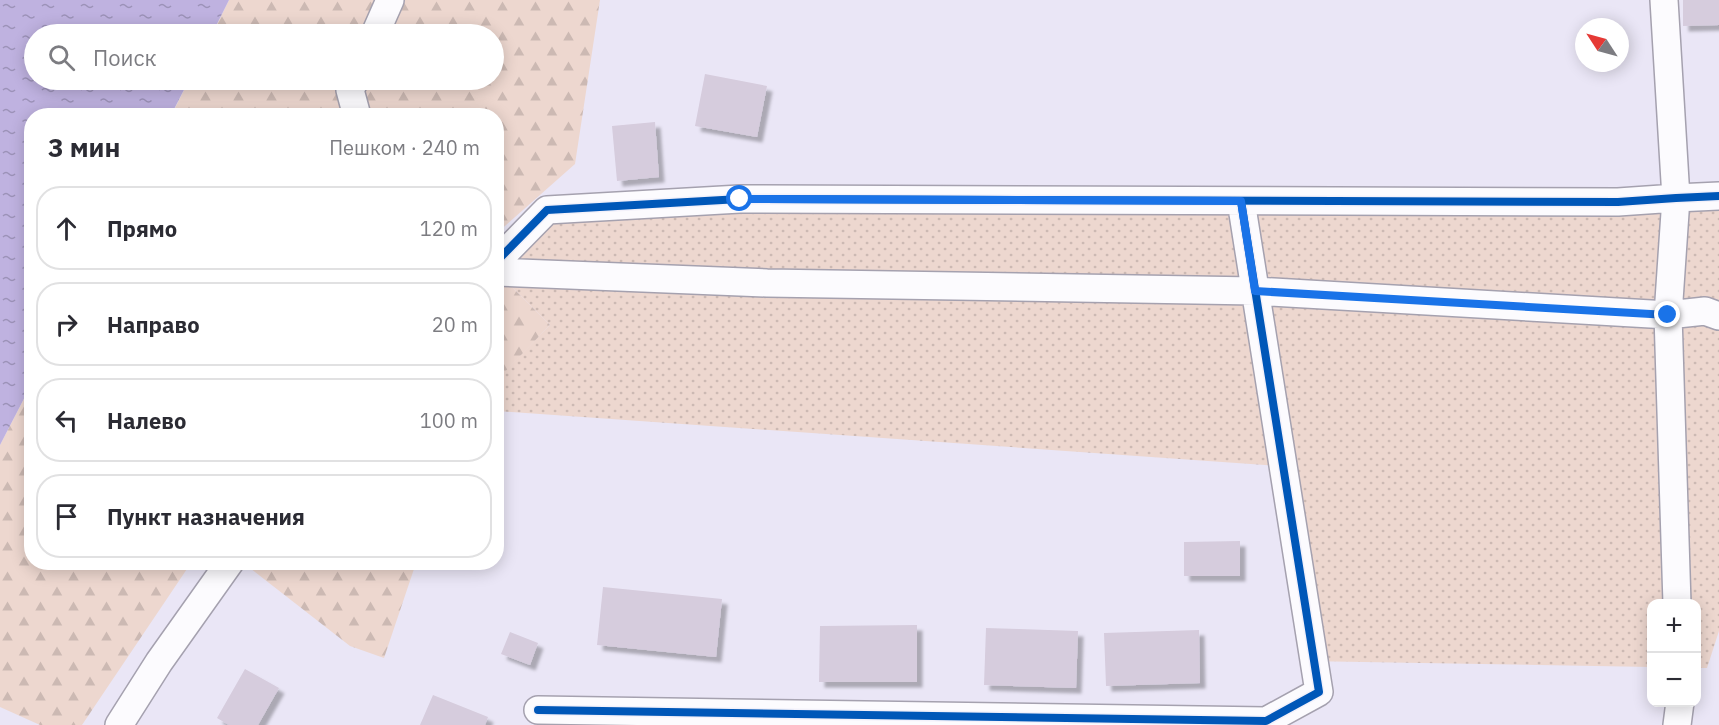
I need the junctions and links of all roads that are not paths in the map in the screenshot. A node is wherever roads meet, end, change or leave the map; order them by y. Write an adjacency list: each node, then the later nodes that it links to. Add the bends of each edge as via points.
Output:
1 (390, 0): 3 (street)
2 (1664, 0): 7 (street)
3 (379, 24)
4 (350, 90): 5 (street)
5 (355, 108)
6 (1719, 196): 7 (street)
7 (1676, 198): 8 (street, via 1618,202); 12 (street)
8 (1241, 201): 9 (street, via 740,199 547,210); 11 (street)
9 (504, 254)
10 (504, 272): 11 (street, via 768,284)
11 (1255, 291): 12 (street); 17 (street, via 1319,692 1266,721)
12 (1668, 315): 13 (street, via 1705,311); 15 (street)
13 (1719, 316)
14 (224, 570): 18 (street)
15 (1677, 599)
16 (1679, 707): 19 (street)
17 (538, 710)
18 (119, 725)
19 (1677, 725)

